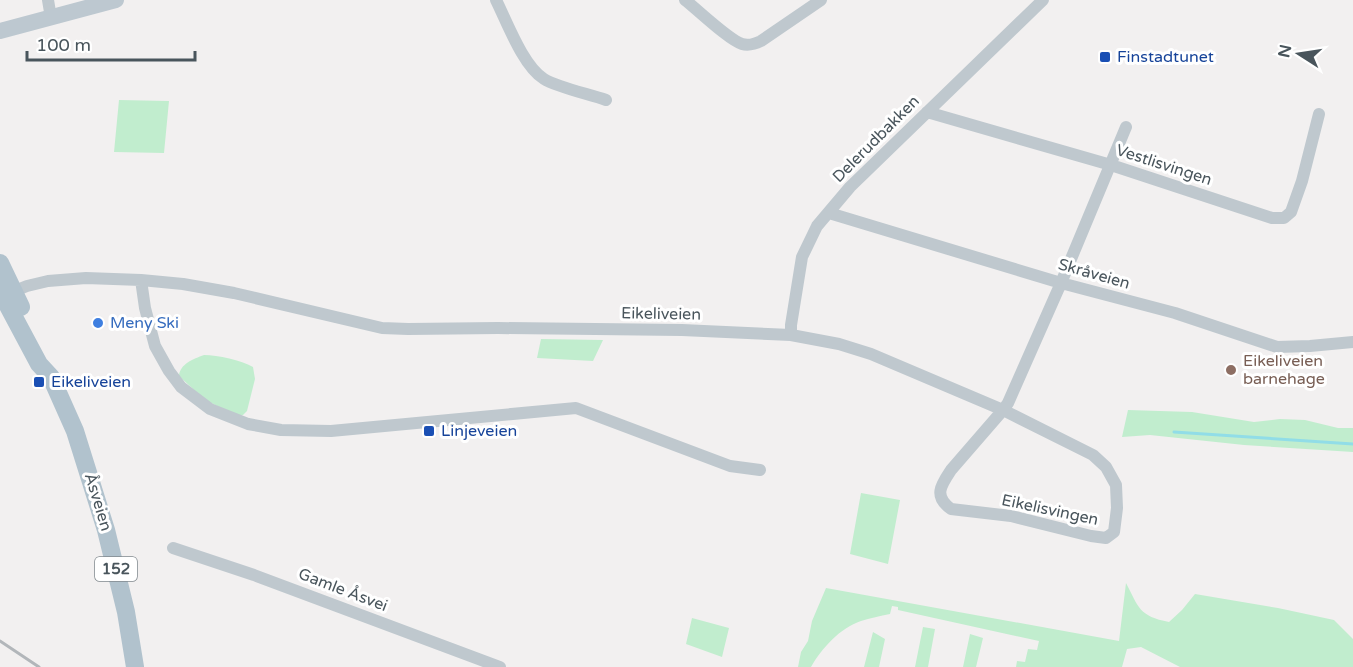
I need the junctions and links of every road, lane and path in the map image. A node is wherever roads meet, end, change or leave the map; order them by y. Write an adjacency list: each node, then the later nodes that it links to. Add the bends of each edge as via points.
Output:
1 (48, 0): 7 (street)
2 (116, 0): 7 (main road)
3 (496, 0): 9 (street, via 526,59 539,75)
4 (686, 0): 5 (street, via 745,45 761,41)
5 (821, 0)
6 (1043, 0): 10 (street, Delerudbakken)
7 (51, 18): 8 (main road)
8 (0, 31)
9 (606, 100)
10 (927, 112): 13 (street, Vestlisvingen); 14 (street, Delerudbakken, via 850,187)
11 (1319, 114): 13 (street, Vestlisvingen, via 1302,181 1291,212 1284,218 1272,218)
12 (1126, 127): 13 (street)
13 (1111, 165): 17 (street)
14 (829, 213): 17 (street, Skråveien); 19 (street, Delerudbakken, via 817,226 802,257)
15 (0, 263): 18 (main road, Åsveien / 152)
16 (141, 280): 18 (street, Eikeliveien, via 56,280); 19 (street, Eikeliveien, via 234,293 382,328 682,330); 22 (street, via 156,346 169,371 181,387 210,409 248,424 281,430 331,431 576,408 729,466)
17 (1061, 283): 20 (street, Skråveien, via 1277,347); 21 (street)
18 (6, 293): 24 (main road, Åsveien / 152, via 47,360 75,431 120,585)
19 (791, 335): 21 (street, Eikeliveien, via 871,354)
20 (1353, 342)
21 (1003, 410): 21 (street, Eikelisvingen, via 944,480 940,488 944,504 951,509 1011,516 1091,536 1106,538 1114,532 1116,485 1106,467 1093,455)
22 (759, 470)
23 (173, 548): 25 (street, Gamle Åsvei)
24 (135, 667)
25 (500, 667)

